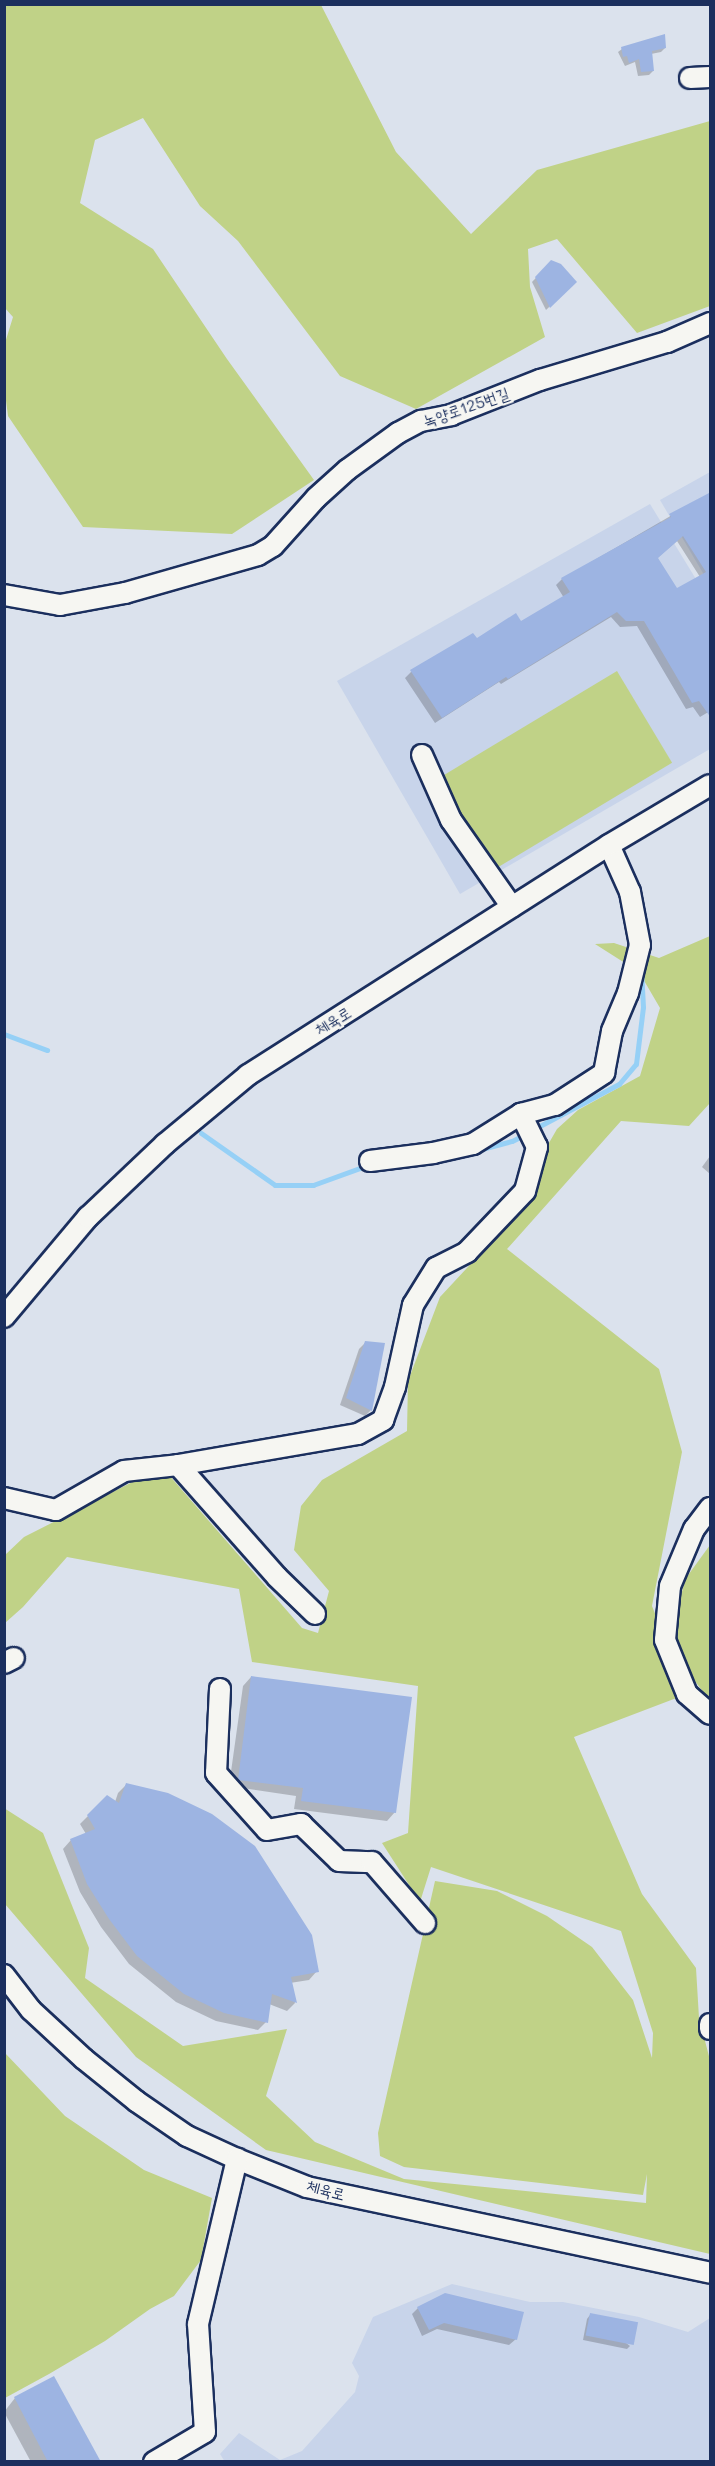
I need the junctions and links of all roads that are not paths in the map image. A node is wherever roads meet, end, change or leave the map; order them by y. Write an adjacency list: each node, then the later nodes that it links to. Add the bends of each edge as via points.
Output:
1 (711, 77): 2 (street)
2 (690, 78)
3 (711, 323): 4 (street, 녹양로125번길, via 667,342 540,380 451,416 413,425 347,470 273,546 258,555 125,593 60,604)
4 (4, 595)
5 (422, 755): 8 (street, via 451,820)
6 (711, 785): 7 (street, 체육로)
7 (609, 845): 8 (street, 체육로); 9 (street, via 630,892 640,945 628,993 612,1031 604,1073 555,1105)
8 (512, 907): 11 (street, 체육로, via 248,1075 165,1144 88,1217)
9 (523, 1117): 10 (street, via 473,1144); 12 (street, via 537,1147 525,1191 467,1252 436,1268 413,1305 395,1387 383,1420 358,1434)
10 (370, 1161)
11 (4, 1317)
12 (178, 1465): 13 (street, via 124,1471 56,1510); 15 (street)
13 (4, 1498)
14 (711, 1508): 17 (street, via 694,1529 670,1586 665,1640 687,1694)
15 (315, 1614)
16 (220, 1689): 18 (street, via 216,1773 267,1830 301,1824 339,1862 372,1862)
17 (711, 1714)
18 (425, 1923)
19 (4, 1975): 22 (street, 체육로, via 31,2010 136,2101 187,2136)
20 (711, 2024): 21 (street)
21 (711, 2029)
22 (237, 2159): 23 (street, 체육로, via 307,2187); 24 (street, via 198,2324 205,2432)
23 (711, 2273)
24 (154, 2462)

